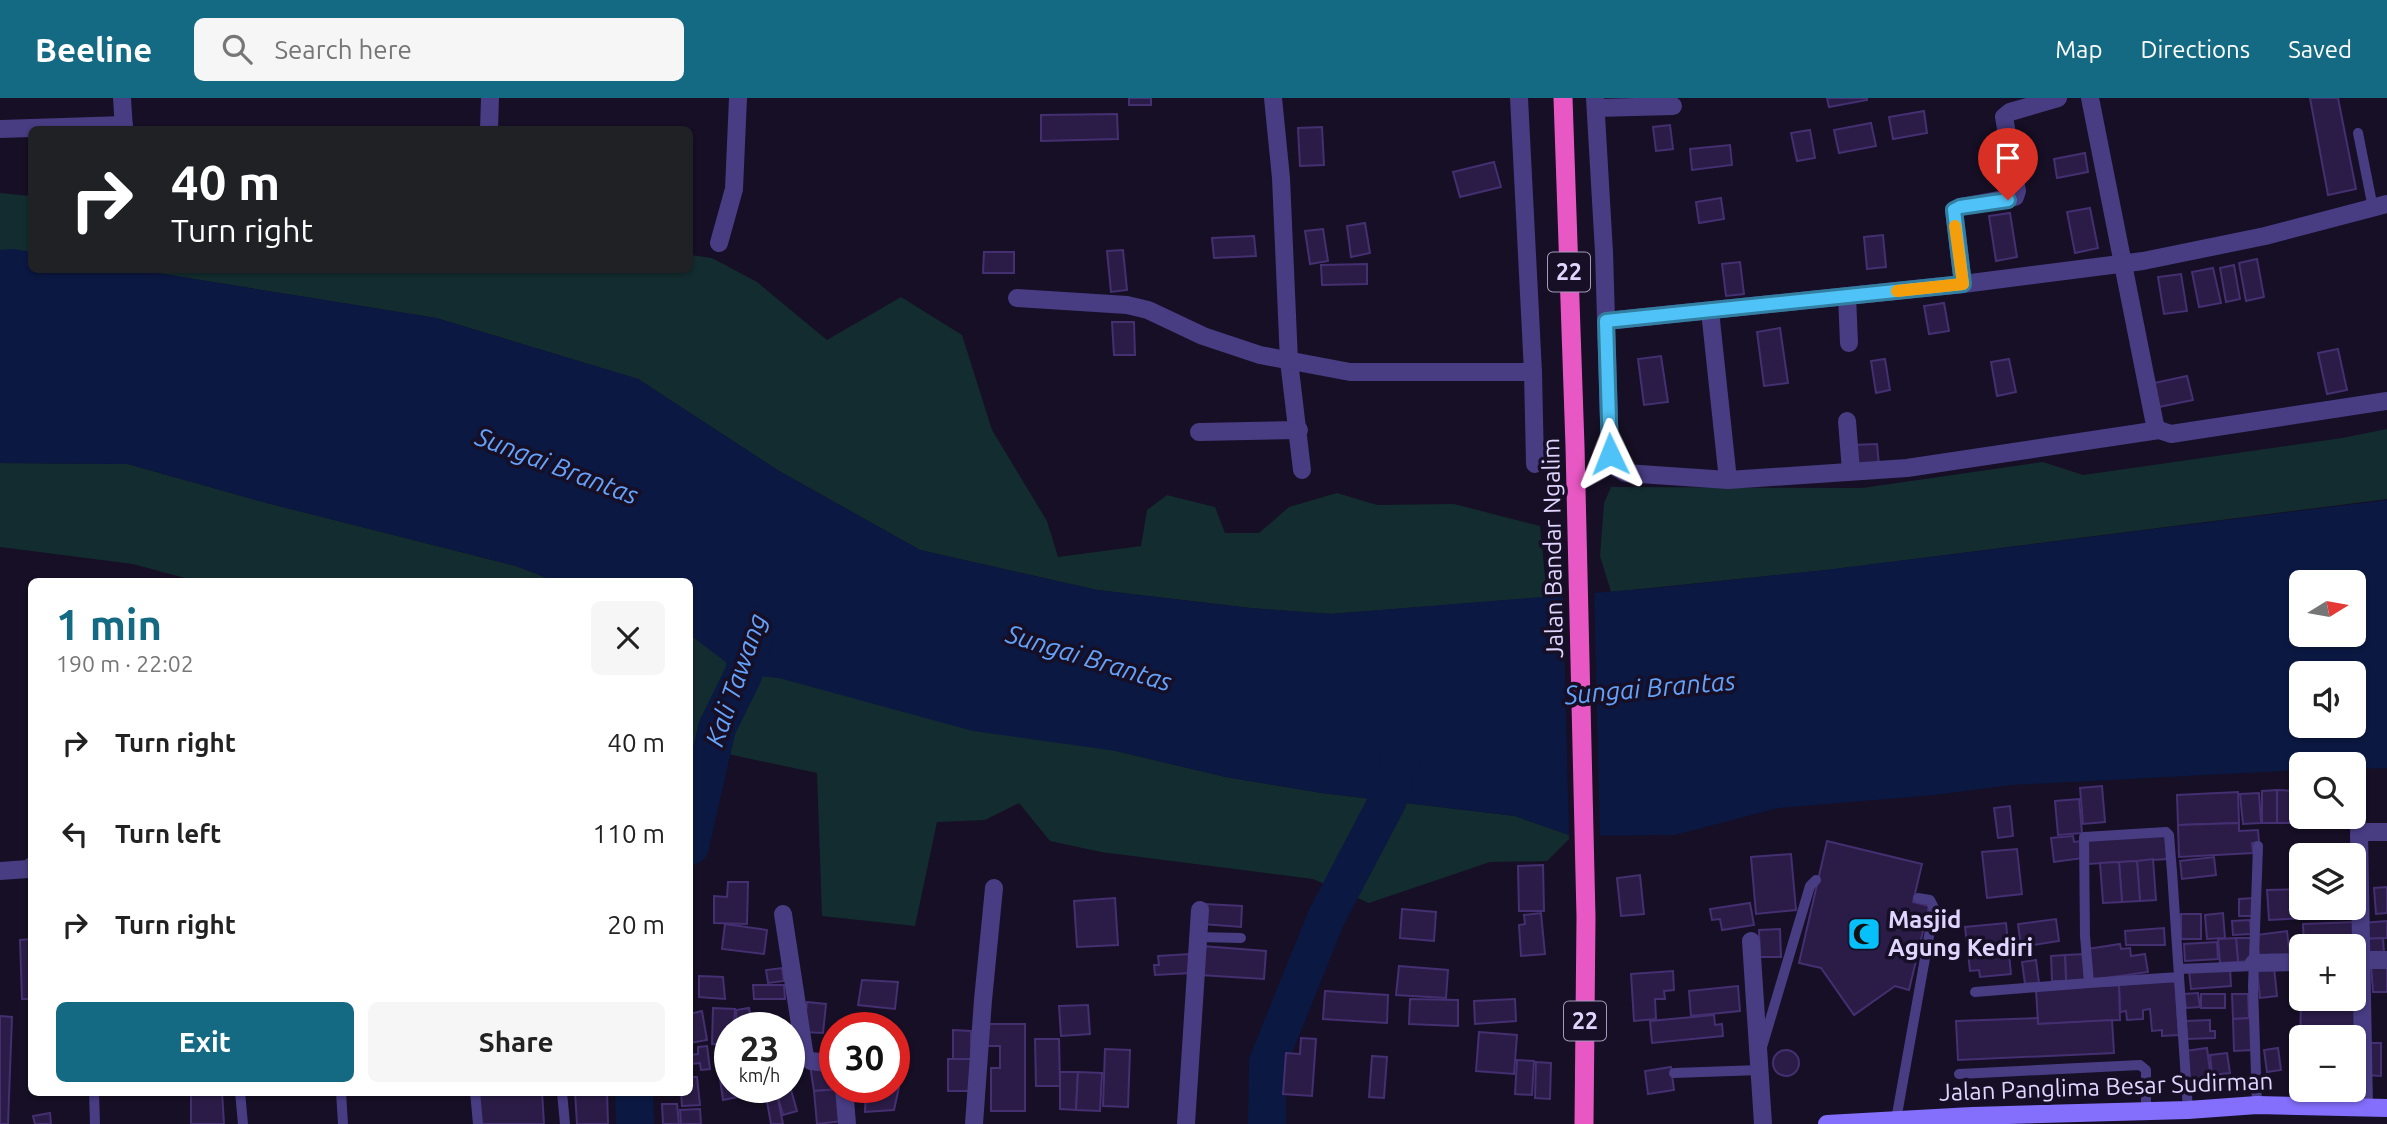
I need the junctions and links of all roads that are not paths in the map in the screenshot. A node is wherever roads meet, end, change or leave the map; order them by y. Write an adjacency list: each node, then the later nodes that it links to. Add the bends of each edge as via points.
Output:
1 (122, 98): 11 (street)
2 (490, 98): 12 (street)
3 (738, 98): 17 (street, via 734,189)
4 (1273, 98): 25 (street)
5 (1519, 98): 26 (street)
6 (1563, 98): 81 (highway, Jalan Bandar Ngalim / 22, via 1586,918)
7 (2058, 98): 19 (street, via 2004,117 2015,197 1954,210)
8 (2090, 98): 18 (street)
9 (1596, 103): 10 (street); 23 (street)
10 (1673, 106)
11 (124, 126)
12 (489, 126)
13 (0, 129): 14 (street)
14 (28, 129)
15 (2358, 133): 16 (lane)
16 (2380, 206): 18 (street, via 2265,236)
17 (719, 243)
18 (2123, 264): 19 (street); 30 (street)
19 (1963, 284): 20 (street)
20 (1847, 296): 22 (street); 24 (street)
21 (1017, 298): 25 (street, via 1138,308 1203,336)
22 (1710, 311): 23 (street); 35 (street)
23 (1606, 321): 35 (street, via 1610,454 1615,467 1625,473)
24 (1849, 343)
25 (1289, 361): 26 (street, via 1350,372); 29 (street)
26 (1533, 372): 32 (street)
27 (2387, 401): 30 (street, via 2171,434)
28 (1847, 421): 34 (street)
29 (1299, 430): 31 (street); 33 (street)
30 (2159, 430): 34 (street, via 1907,468)
31 (1199, 432)
32 (1535, 464)
33 (1302, 470)
34 (1851, 471): 35 (street)
35 (1728, 480)
36 (2387, 832): 45 (street, via 2359,832)
37 (2258, 846): 52 (lane)
38 (28, 868): 39 (street)
39 (0, 871)
40 (1816, 880): 58 (lane, via 1810,886)
41 (994, 888): 79 (street)
42 (1918, 898): 72 (lane, via 1930,900 1934,908)
43 (1200, 910): 46 (street)
44 (783, 914): 57 (street, via 805,1057)
45 (2358, 934)
46 (1198, 937): 47 (lane); 80 (street)
47 (1241, 939)
48 (1751, 941): 58 (street)
49 (2366, 960): 50 (street)
50 (2387, 960)
51 (2289, 963): 52 (street)
52 (2254, 965): 53 (lane); 67 (lane)
53 (2179, 973): 54 (lane); 54 (lane, via 2168,834 2085,837); 71 (lane)
54 (2089, 983): 55 (lane)
55 (1975, 992)
56 (2360, 1011): 68 (street)
57 (819, 1062)
58 (1759, 1063): 59 (lane); 82 (street)
59 (1674, 1073)
60 (1959, 1074): 70 (lane, via 2140,1065 2146,1070)
61 (94, 1096): 73 (lane)
62 (240, 1096): 74 (lane)
63 (341, 1096): 75 (lane)
64 (475, 1096): 76 (lane)
65 (562, 1096): 77 (lane)
66 (845, 1103): 78 (street)
67 (2257, 1105): 68 (main road, Jalan Panglima Besar Sudirman); 71 (main road, Jalan Panglima Besar Sudirman)
68 (2364, 1107): 69 (main road, Jalan Panglima Besar Sudirman)
69 (2387, 1108)
70 (2146, 1112): 71 (main road, Jalan Panglima Besar Sudirman); 72 (main road, Jalan Panglima Besar Sudirman)
71 (2188, 1117)
72 (1896, 1120): 83 (main road, Jalan Panglima Besar Sudirman)
73 (95, 1124)
74 (243, 1124)
75 (343, 1124)
76 (478, 1124)
77 (565, 1124)
78 (847, 1124)
79 (974, 1124)
80 (1186, 1124)
81 (1584, 1124)
82 (1763, 1124)
83 (1827, 1124)

